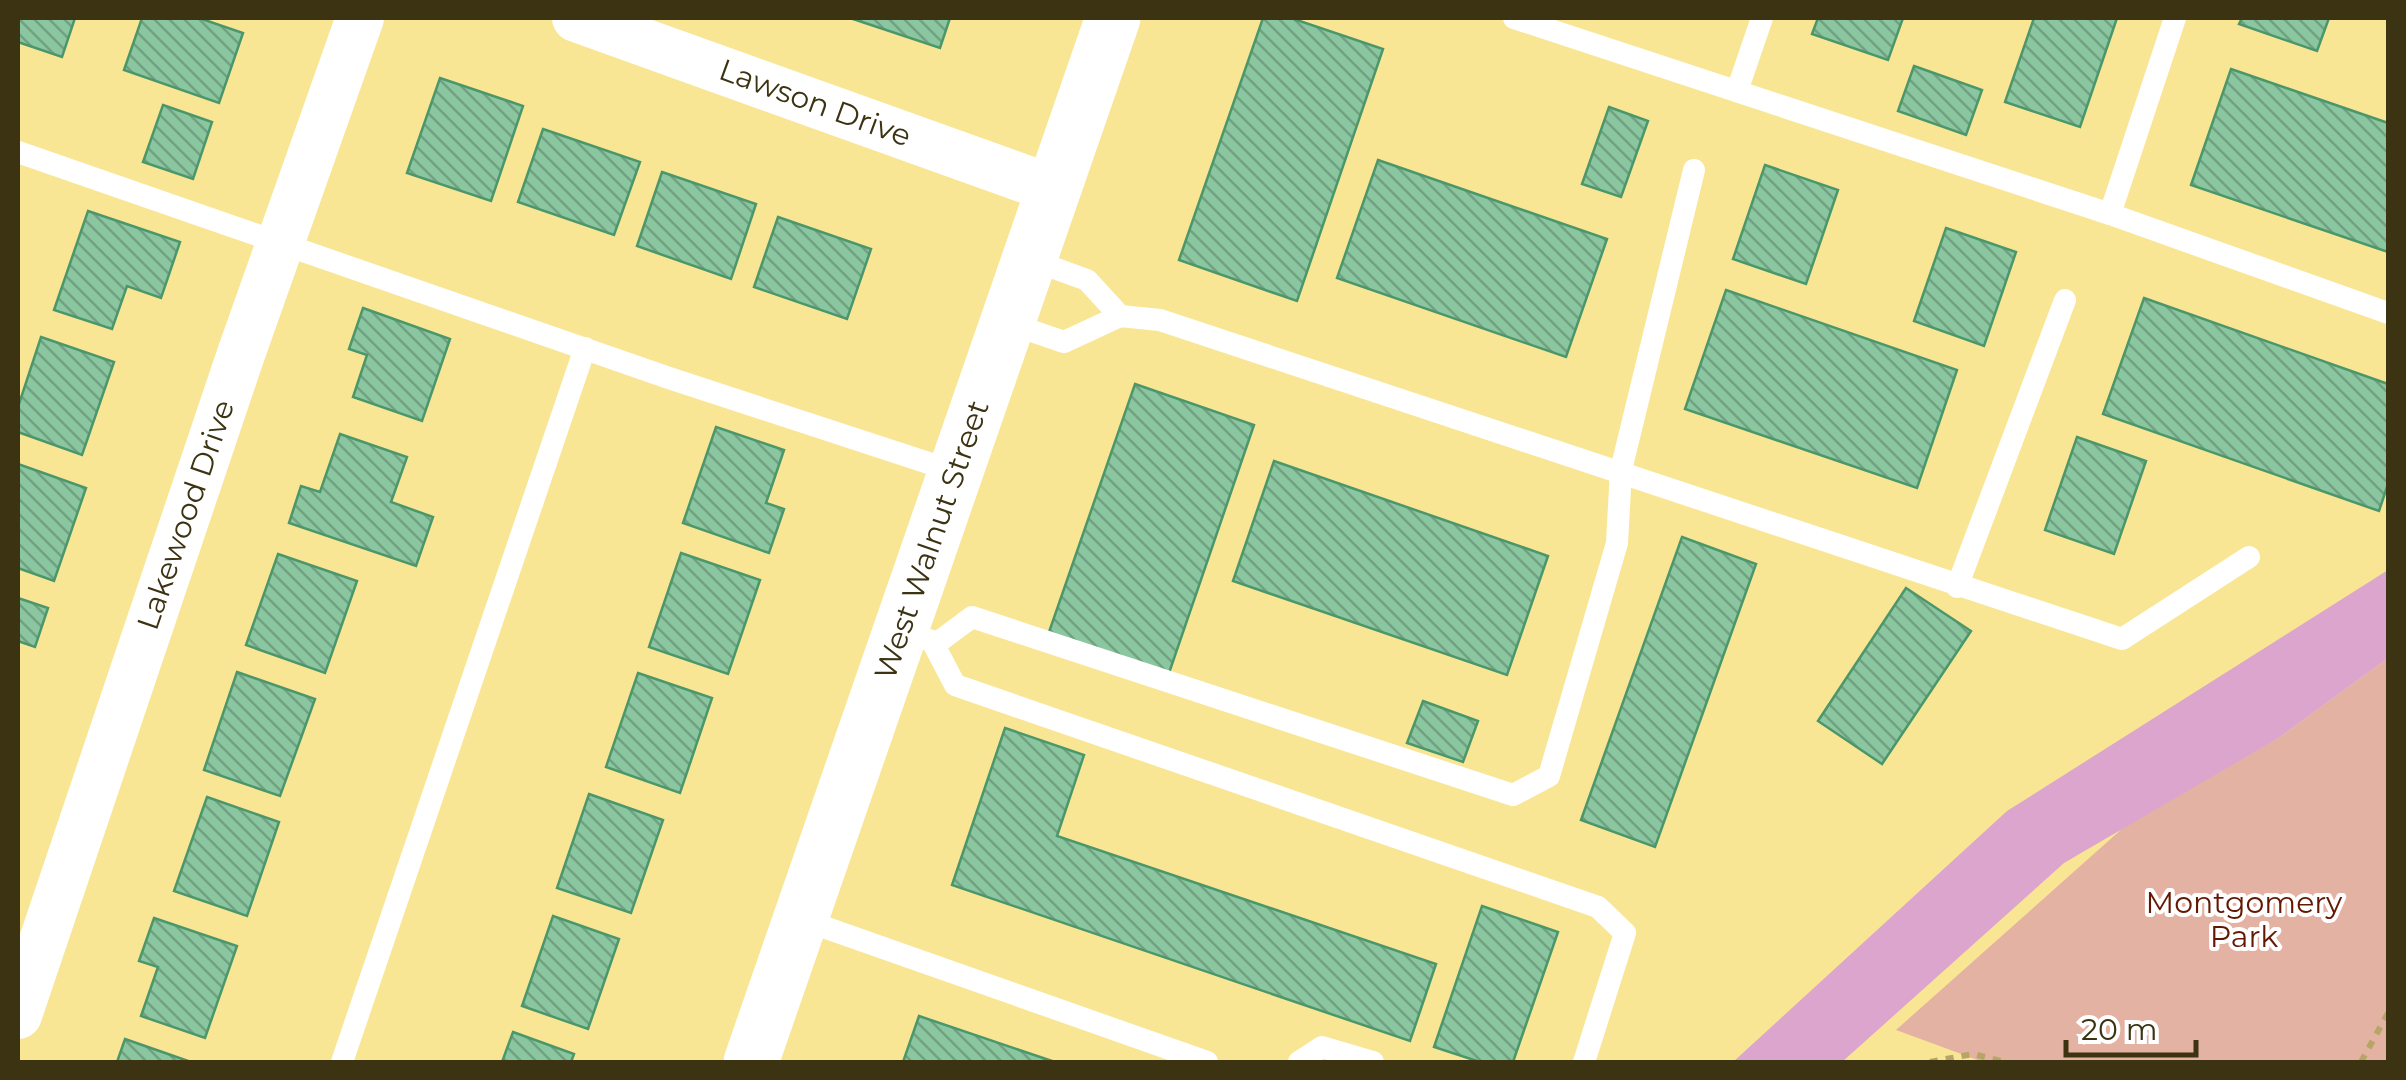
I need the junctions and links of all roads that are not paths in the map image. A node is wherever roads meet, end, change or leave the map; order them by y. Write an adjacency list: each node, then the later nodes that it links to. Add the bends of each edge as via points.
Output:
1 (360, 18): 12 (street, Lakewood Drive)
2 (576, 18): 10 (street, Lawson Drive)
3 (1112, 18): 10 (main road, West Walnut Street)
4 (1514, 18): 7 (lane)
5 (1762, 18): 7 (lane)
6 (2175, 18): 11 (lane)
7 (1737, 91): 11 (lane)
8 (18, 152): 12 (lane)
9 (1694, 170): 19 (lane)
10 (1054, 189): 13 (main road, West Walnut Street)
11 (2110, 214): 15 (lane)
12 (282, 240): 18 (lane); 25 (street, Lakewood Drive)
13 (1029, 259): 16 (lane, via 1088,280); 17 (main road, West Walnut Street)
14 (2064, 300): 22 (lane)
15 (2388, 313)
16 (1120, 316): 17 (lane, via 1064,342); 19 (lane, via 1160,320)
17 (1008, 322): 20 (main road, West Walnut Street)
18 (585, 348): 20 (lane); 26 (lane)
19 (1621, 470): 22 (lane); 23 (lane, via 1618,544 1549,776 1513,795 972,617 937,643)
20 (956, 472): 23 (main road, West Walnut Street)
21 (2249, 557): 22 (lane, via 2122,640)
22 (1957, 587)
23 (916, 635): 24 (main road, West Walnut Street); 31 (lane, via 955,684 1598,907 1626,933)
24 (801, 919): 27 (main road, West Walnut Street); 28 (lane)
25 (18, 1015)
26 (342, 1062)
27 (751, 1062)
28 (1207, 1062)
29 (1299, 1062): 30 (lane, via 1322,1047)
30 (1373, 1062)
31 (1584, 1062)

